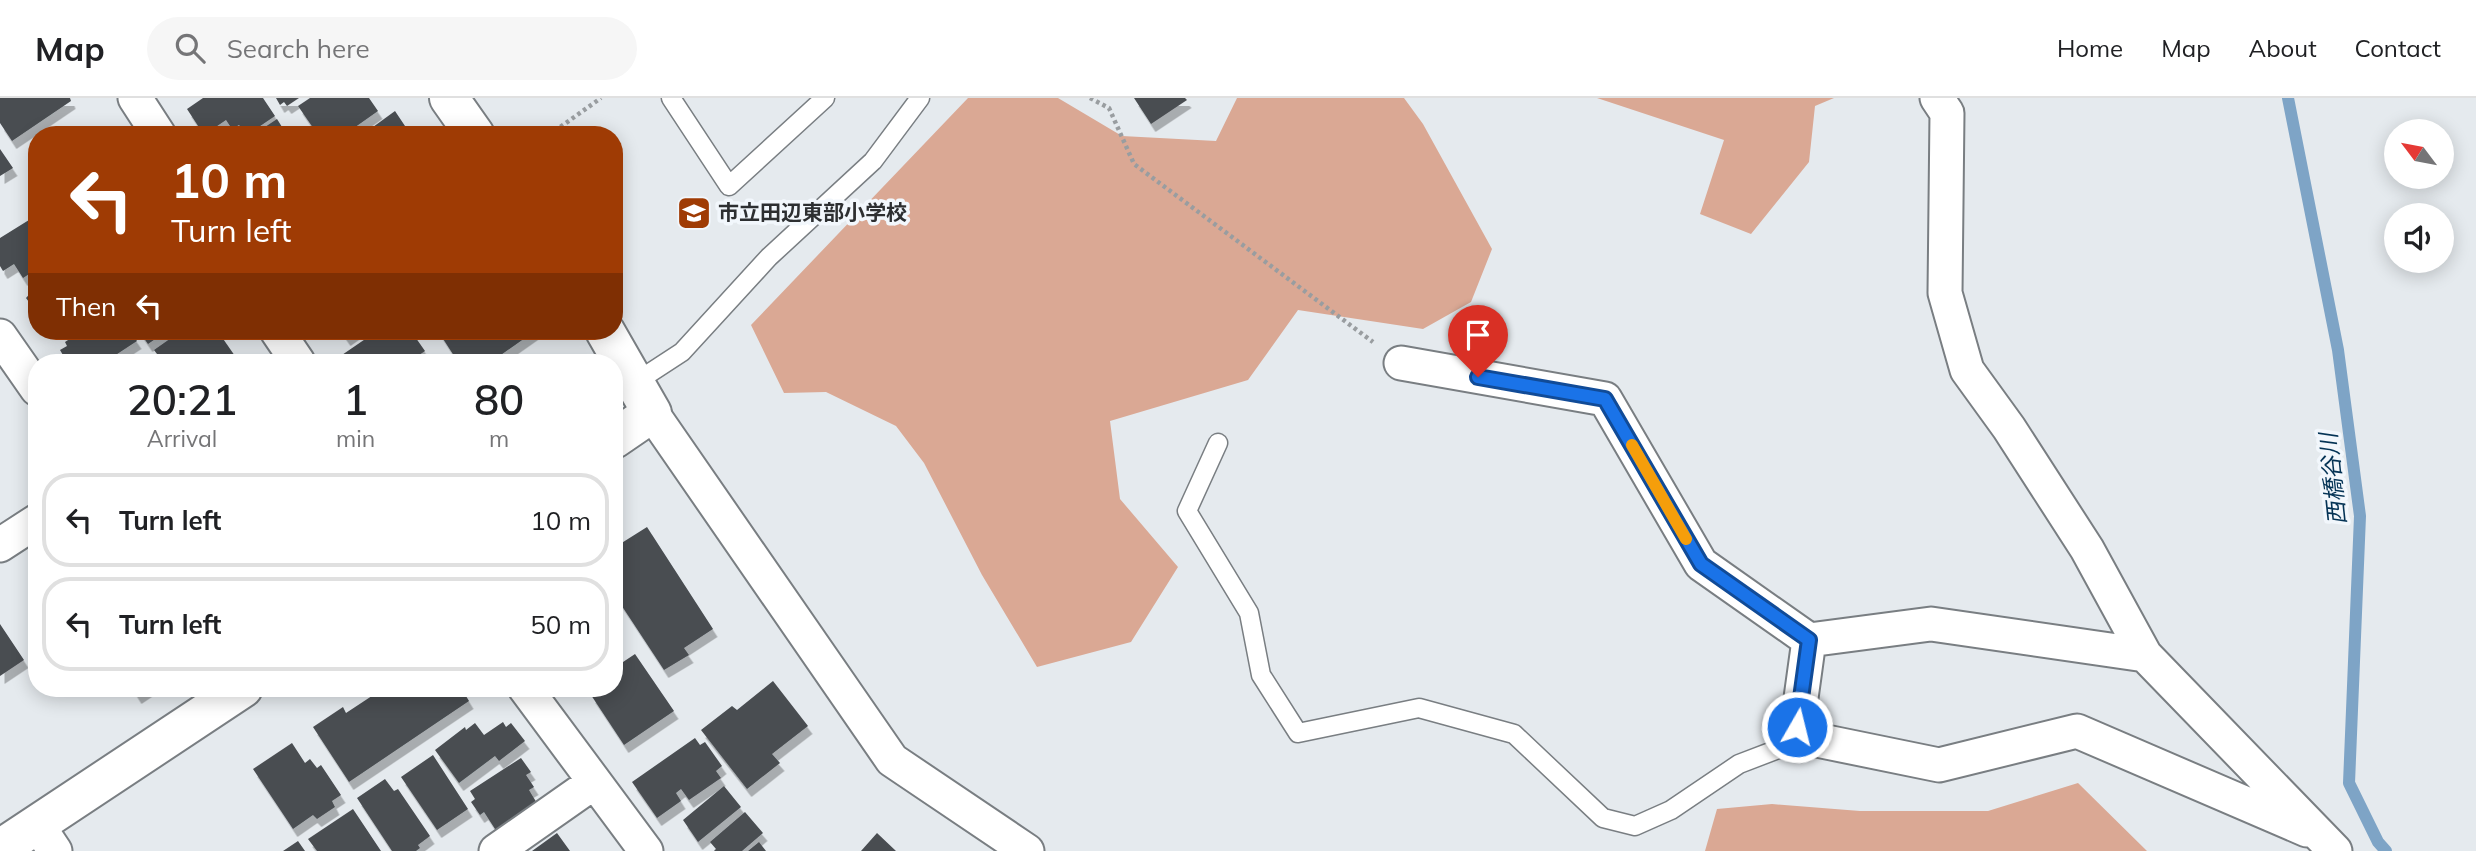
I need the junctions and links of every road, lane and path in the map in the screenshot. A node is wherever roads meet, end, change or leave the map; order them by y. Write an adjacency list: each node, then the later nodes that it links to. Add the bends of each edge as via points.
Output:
1 (135, 98): 9 (street)
2 (449, 98): 10 (street)
3 (601, 98): 11 (path)
4 (671, 98): 5 (lane, via 729,186)
5 (825, 98)
6 (920, 98): 16 (lane, via 873,161 769,257)
7 (1090, 98): 14 (path, via 1109,108 1134,164)
8 (1937, 98): 22 (street, via 1947,113 1945,293 1966,370 2087,549)
9 (153, 126)
10 (469, 126)
11 (562, 126)
12 (0, 336): 15 (street)
13 (623, 361): 16 (street)
14 (1401, 363): 21 (street, via 1605,399 1701,564)
15 (28, 376)
16 (644, 397): 17 (street); 32 (street, via 892,760)
17 (623, 426)
18 (1218, 443): 25 (lane, via 1187,511 1249,613 1261,675 1298,733 1419,708 1443,714 1514,734 1603,818 1635,826 1671,810 1740,764)
19 (28, 527): 20 (street)
20 (0, 545)
21 (1809, 640): 22 (street, via 1931,624); 25 (street, via 1797,727)
22 (2146, 655): 28 (street)
23 (231, 697): 27 (street)
24 (531, 697): 26 (street)
25 (1807, 738): 28 (street, via 1939,765 2077,731)
26 (593, 783): 30 (street); 31 (street)
27 (46, 837): 29 (street)
28 (2326, 843)
29 (0, 849)
30 (496, 851)
31 (646, 851)
32 (1027, 851)

